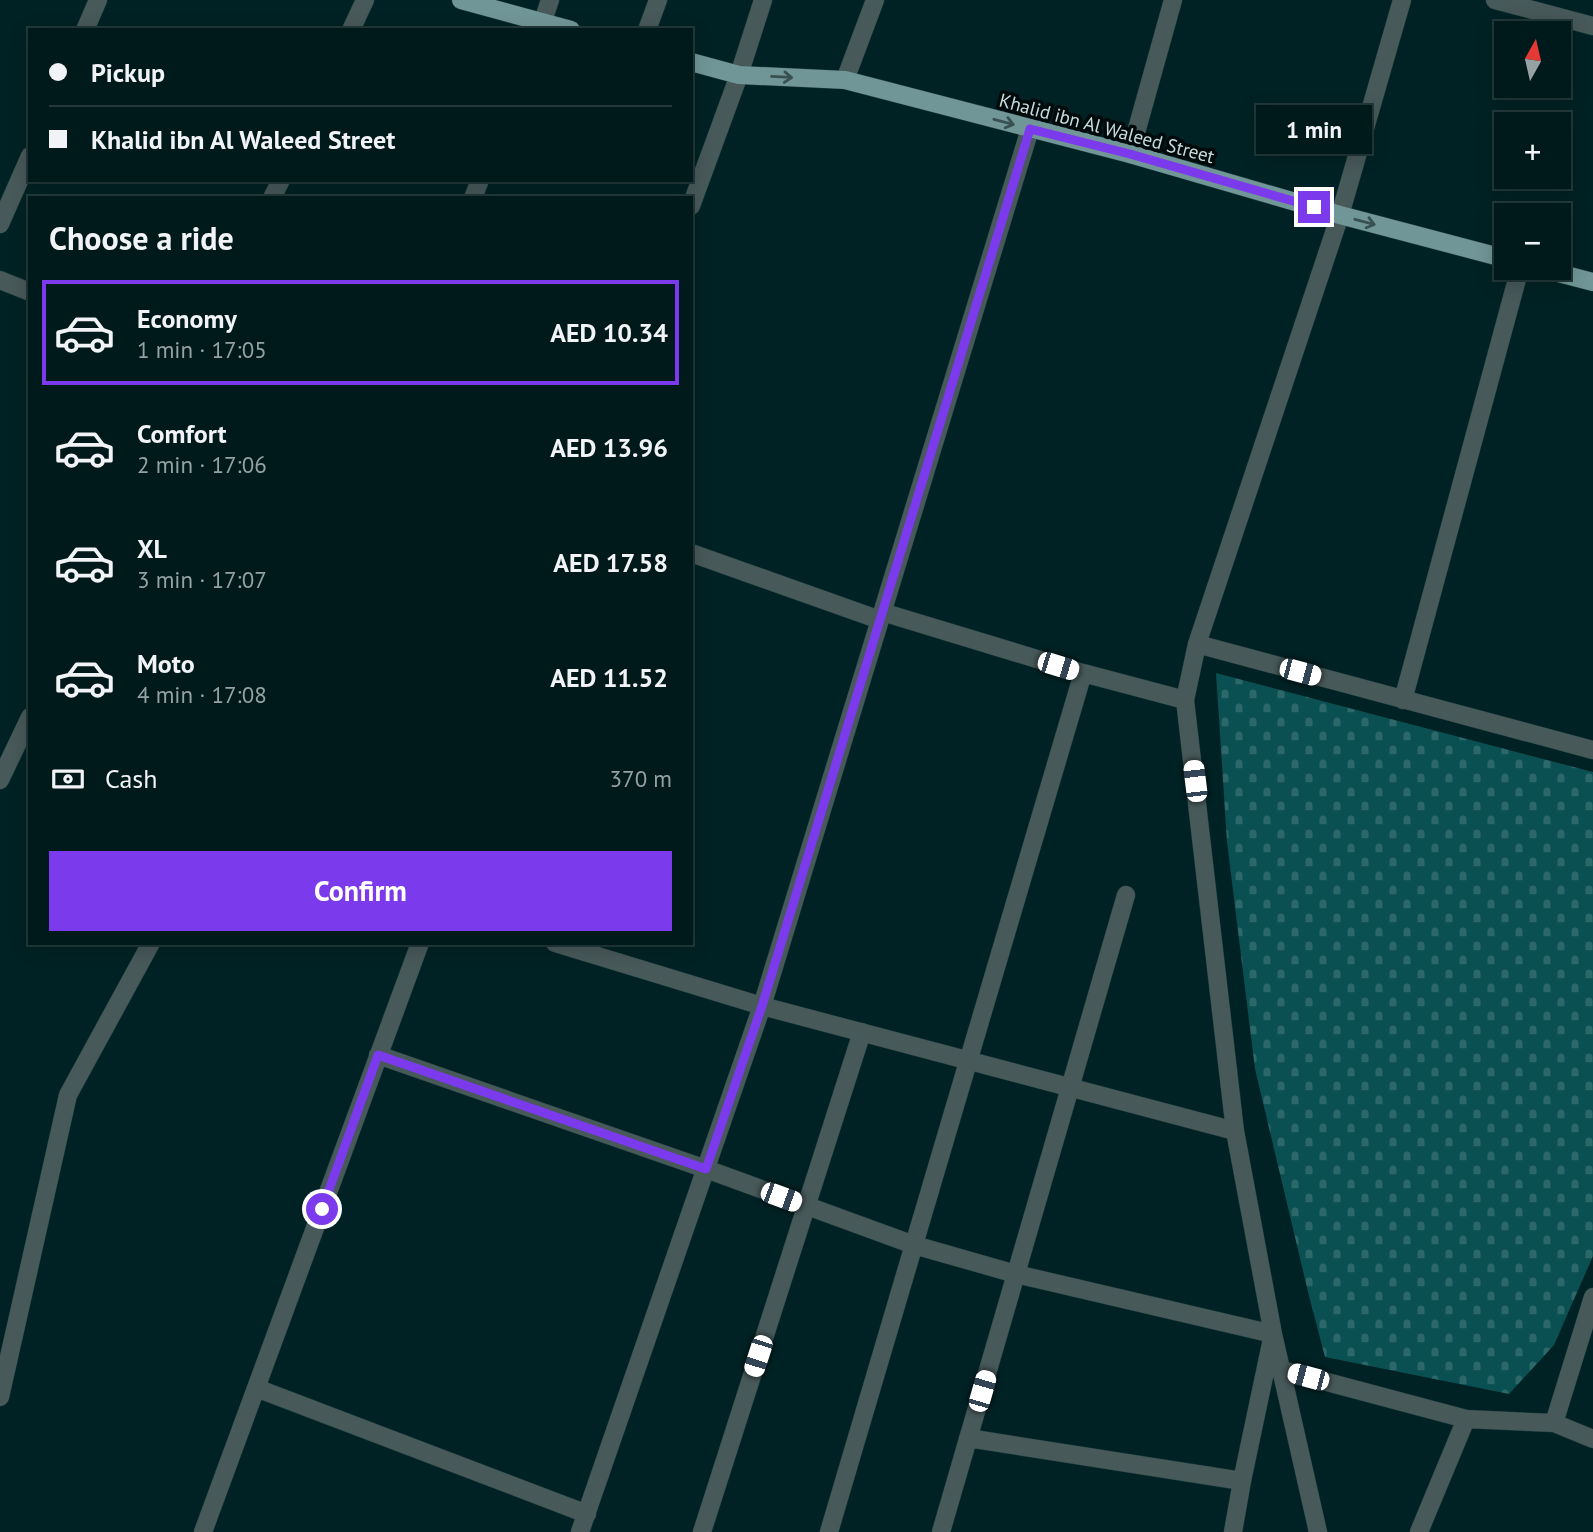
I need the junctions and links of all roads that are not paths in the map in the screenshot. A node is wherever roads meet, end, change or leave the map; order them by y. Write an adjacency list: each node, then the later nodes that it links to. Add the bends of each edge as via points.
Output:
1 (98, 0): 13 (street)
2 (365, 0): 14 (street)
3 (461, 0): 11 (main road)
4 (550, 0): 11 (street)
5 (658, 0): 15 (street)
6 (763, 0): 17 (street)
7 (875, 0): 18 (street)
8 (1173, 0): 20 (street)
9 (1402, 0): 23 (street)
10 (1495, 0): 12 (street)
11 (542, 26)
12 (1593, 26)
13 (86, 28)
14 (352, 28)
15 (648, 28)
16 (693, 63): 17 (main road, Khalid ibn Al Waleed Street)
17 (739, 75): 18 (main road, Khalid ibn Al Waleed Street, one-way to 18); 22 (street)
18 (845, 80): 19 (main road, Khalid ibn Al Waleed Street, one-way to 19)
19 (1030, 129): 20 (main road, Khalid ibn Al Waleed Street); 32 (street)
20 (1130, 154): 23 (main road, Khalid ibn Al Waleed Street)
21 (28, 161): 24 (street)
22 (693, 201)
23 (1340, 215): 25 (main road, Khalid ibn Al Waleed Street, one-way to 25); 33 (street)
24 (0, 224)
25 (1494, 256)
26 (1571, 276): 29 (main road)
27 (0, 280): 30 (street)
28 (1517, 280): 36 (street)
29 (1593, 282)
30 (28, 291)
31 (693, 554): 32 (street)
32 (881, 616): 34 (street); 44 (street)
33 (1196, 644): 35 (street); 36 (street)
34 (1083, 673): 35 (street); 47 (street)
35 (1185, 700): 49 (street)
36 (1403, 700): 38 (street)
37 (28, 720): 39 (street)
38 (1593, 750)
39 (0, 780)
40 (1126, 895): 48 (street)
41 (150, 945): 56 (street, via 68,1095)
42 (419, 945): 46 (street)
43 (562, 945): 44 (street)
44 (762, 1006): 45 (street); 50 (street)
45 (862, 1032): 47 (street); 51 (street)
46 (378, 1055): 50 (street); 58 (street)
47 (968, 1060): 48 (street); 52 (street)
48 (1070, 1087): 49 (street); 53 (street)
49 (1235, 1131): 55 (street)
50 (706, 1169): 51 (street); 65 (street)
51 (807, 1206): 52 (street); 68 (street)
52 (914, 1245): 53 (street); 69 (street)
53 (1016, 1275): 55 (street); 62 (street)
54 (1593, 1297): 61 (street)
55 (1273, 1334): 57 (street); 64 (street)
56 (3, 1368): 59 (street)
57 (1282, 1370): 60 (street); 72 (street)
58 (256, 1388): 65 (street); 66 (street)
59 (0, 1397)
60 (1466, 1419): 61 (street); 73 (street)
61 (1553, 1423): 63 (street)
62 (968, 1438): 64 (street); 70 (street)
63 (1593, 1439)
64 (1242, 1481): 71 (street)
65 (587, 1514): 67 (street)
66 (203, 1532)
67 (580, 1532)
68 (702, 1532)
69 (829, 1532)
70 (941, 1532)
71 (1233, 1532)
72 (1318, 1532)
73 (1419, 1532)

